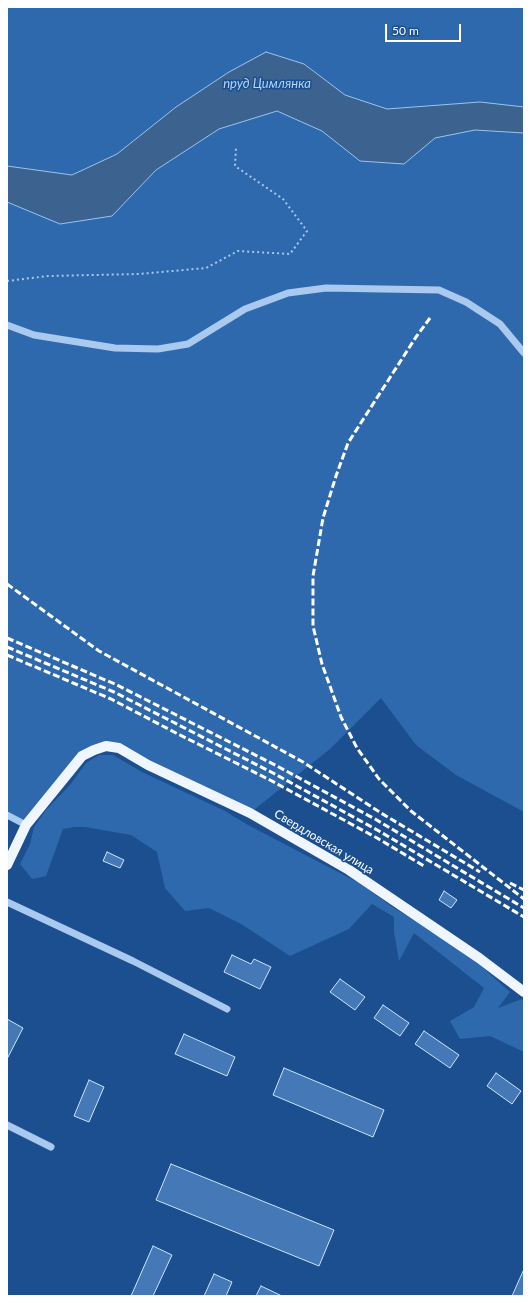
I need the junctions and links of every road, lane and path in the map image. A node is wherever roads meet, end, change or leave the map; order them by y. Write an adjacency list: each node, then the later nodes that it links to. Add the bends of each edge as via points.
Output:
1 (236, 147): 2 (path, via 235,166 283,200 307,231 290,254 238,251 206,268 139,274 48,276)
2 (7, 281)
3 (7, 325): 4 (street, via 34,335 115,348 158,348 188,344 245,309 288,294 326,288 439,290 466,302 500,324)
4 (524, 353)
5 (7, 815): 6 (street)
6 (26, 825): 7 (main road); 9 (main road, Свердловская улица, via 82,756 106,746 119,748 250,813 349,870 479,958)
7 (7, 865)
8 (7, 902): 10 (street, via 133,961)
9 (524, 992)
10 (227, 1009)
11 (7, 1125): 12 (street)
12 (51, 1147)

